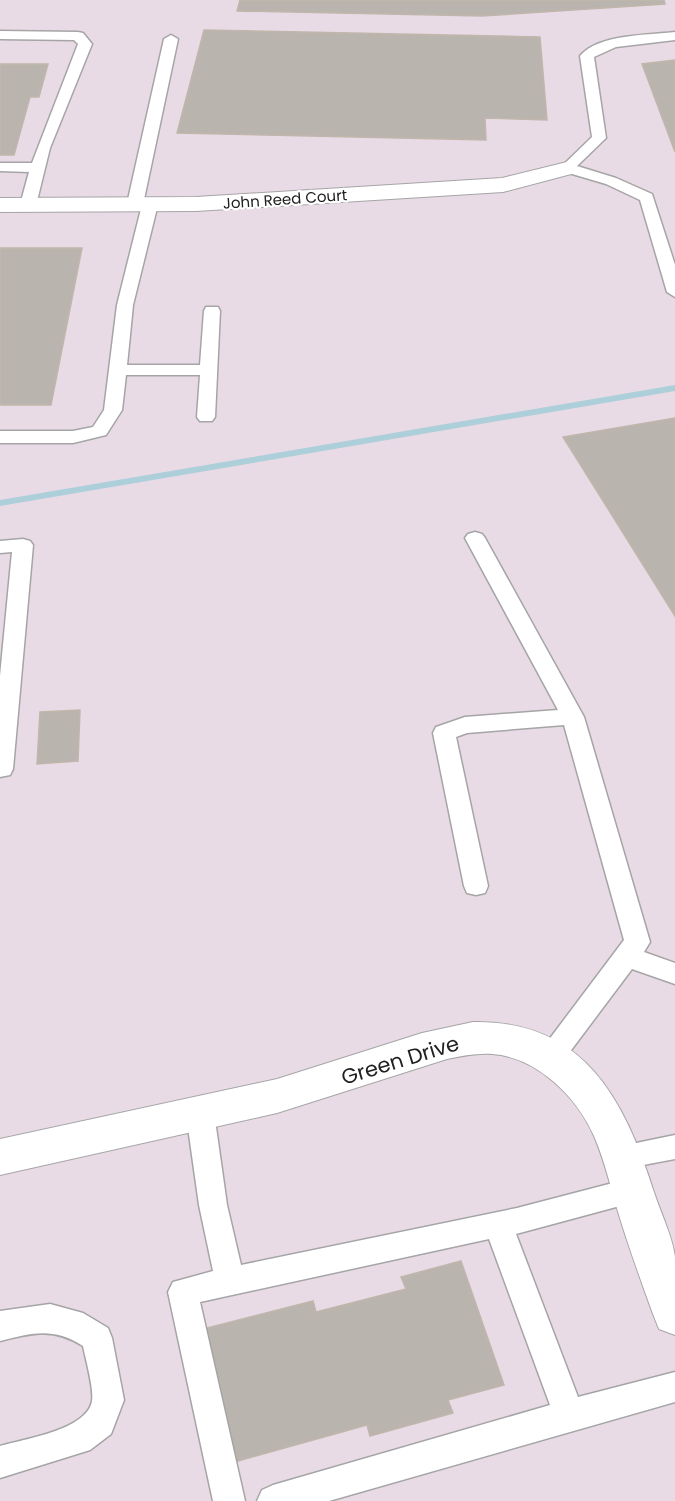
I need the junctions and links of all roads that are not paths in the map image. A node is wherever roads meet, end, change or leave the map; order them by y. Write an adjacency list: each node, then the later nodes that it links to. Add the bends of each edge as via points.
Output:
1 (0, 35): 5 (lane, via 78,36 85,44)
2 (675, 36): 6 (lane, via 608,46 586,56 599,138)
3 (171, 39): 7 (lane)
4 (0, 167): 5 (lane)
5 (37, 168): 9 (lane)
6 (567, 168): 7 (street, John Reed Court, via 502,185 207,204); 10 (lane, via 647,196)
7 (142, 204): 9 (street, John Reed Court); 12 (lane)
8 (0, 205): 9 (street, John Reed Court)
9 (28, 205)
10 (675, 292)
11 (212, 311): 13 (lane)
12 (117, 370): 13 (lane); 15 (lane, via 112,410 100,431 73,437)
13 (207, 370): 14 (lane)
14 (206, 417)
15 (0, 437)
16 (475, 538): 18 (lane)
17 (0, 547): 19 (lane, via 23,544)
18 (573, 717): 20 (lane, via 465,725 444,733); 21 (lane, via 637,942)
19 (0, 769)
20 (476, 886)
21 (626, 956): 22 (lane); 23 (lane)
22 (675, 974)
23 (551, 1057): 24 (street, Green Drive, via 515,1041 475,1038 433,1046 311,1087); 27 (street, Green Drive, via 582,1084 600,1109)
24 (200, 1113): 26 (street, Green Drive); 29 (lane, via 213,1205)
25 (675, 1147): 27 (lane)
26 (0, 1157)
27 (627, 1174): 28 (lane, via 517,1221); 30 (street, Green Drive)
28 (498, 1224): 29 (lane); 33 (lane)
29 (230, 1281): 35 (lane, via 183,1292)
30 (675, 1314)
31 (0, 1326): 34 (lane, via 41,1317 75,1322 97,1338 108,1400 100,1423 79,1439)
32 (675, 1387): 33 (lane)
33 (569, 1415): 36 (lane)
34 (0, 1462)
35 (229, 1501)
36 (273, 1501)

